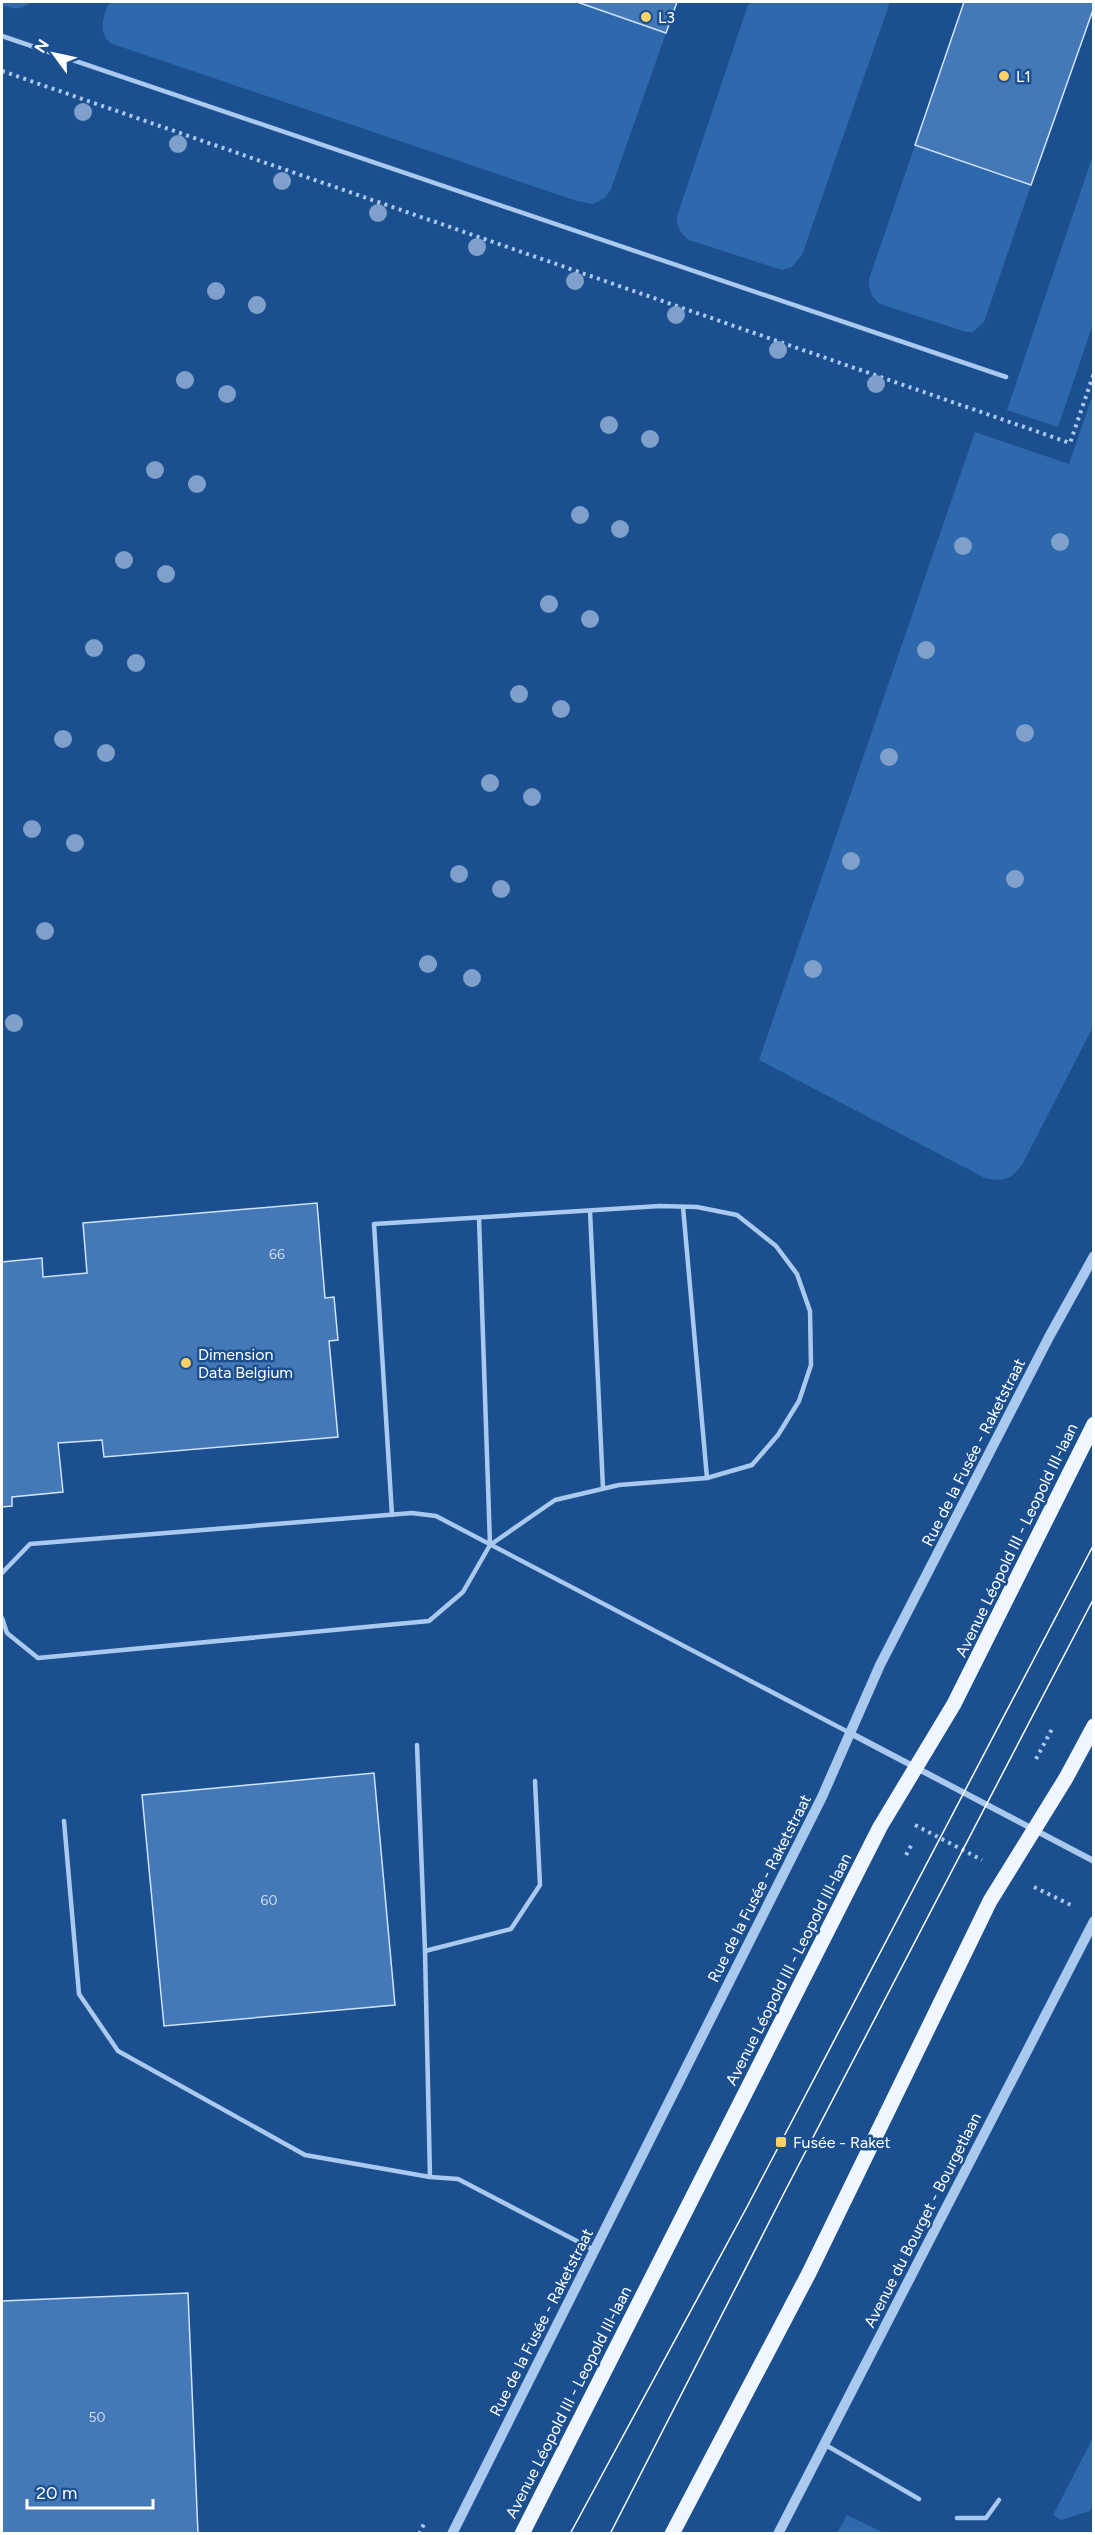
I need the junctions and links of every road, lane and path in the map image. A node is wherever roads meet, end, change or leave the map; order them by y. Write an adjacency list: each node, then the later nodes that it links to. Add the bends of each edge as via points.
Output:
1 (2, 36): 4 (lane)
2 (2, 71): 3 (path, via 1070,443)
3 (1094, 373)
4 (1006, 377)
5 (683, 1207): 6 (lane); 10 (lane); 10 (lane, via 738,1215 776,1246 797,1274 810,1311 811,1365 799,1401 778,1435 752,1465)
6 (590, 1211): 7 (lane); 11 (lane)
7 (479, 1218): 12 (lane, via 374,1224); 13 (lane)
8 (1094, 1256): 18 (street, Rue de la Fusée - Raketstraat, via 880,1665)
9 (1094, 1424): 21 (main road, Avenue Léopold III - Leopold III-laan, via 954,1704)
10 (707, 1478): 11 (lane)
11 (603, 1488): 13 (lane, via 555,1500)
12 (392, 1515): 13 (lane, via 436,1516); 14 (lane, via 30,1544)
13 (490, 1545): 15 (lane, via 463,1592 429,1621 39,1658 7,1633); 18 (lane)
14 (2, 1573)
15 (2, 1618)
16 (1094, 1726): 25 (main road)
17 (1052, 1729): 20 (path)
18 (850, 1733): 21 (street); 34 (street, Rue de la Fusée - Raketstraat, via 822,1797)
19 (417, 1745): 32 (lane)
20 (1036, 1759)
21 (916, 1768): 23 (main road, Avenue Léopold III - Leopold III-laan); 25 (street)
22 (535, 1781): 32 (lane, via 540,1885 511,1929)
23 (889, 1811): 29 (path); 40 (main road, Avenue Léopold III - Leopold III-laan)
24 (64, 1821): 33 (lane, via 79,1994 118,2051 305,2155)
25 (1034, 1830): 28 (street); 29 (main road)
26 (912, 1844): 27 (path)
27 (906, 1855)
28 (1094, 1861)
29 (1007, 1872): 30 (path); 41 (main road, via 809,2273)
30 (1074, 1907)
31 (1094, 1921): 35 (street, Avenue du Bourget - Bourgetlaan)
32 (425, 1951): 33 (lane)
33 (430, 2177): 34 (lane, via 458,2179)
34 (594, 2250): 39 (street, Rue de la Fusée - Raketstraat)
35 (824, 2444): 36 (lane); 42 (street, Avenue du Bourget - Bourgetlaan)
36 (919, 2499)
37 (999, 2500): 38 (lane, via 986,2518)
38 (957, 2518)
39 (452, 2534)
40 (522, 2534)
41 (672, 2534)
42 (778, 2534)

